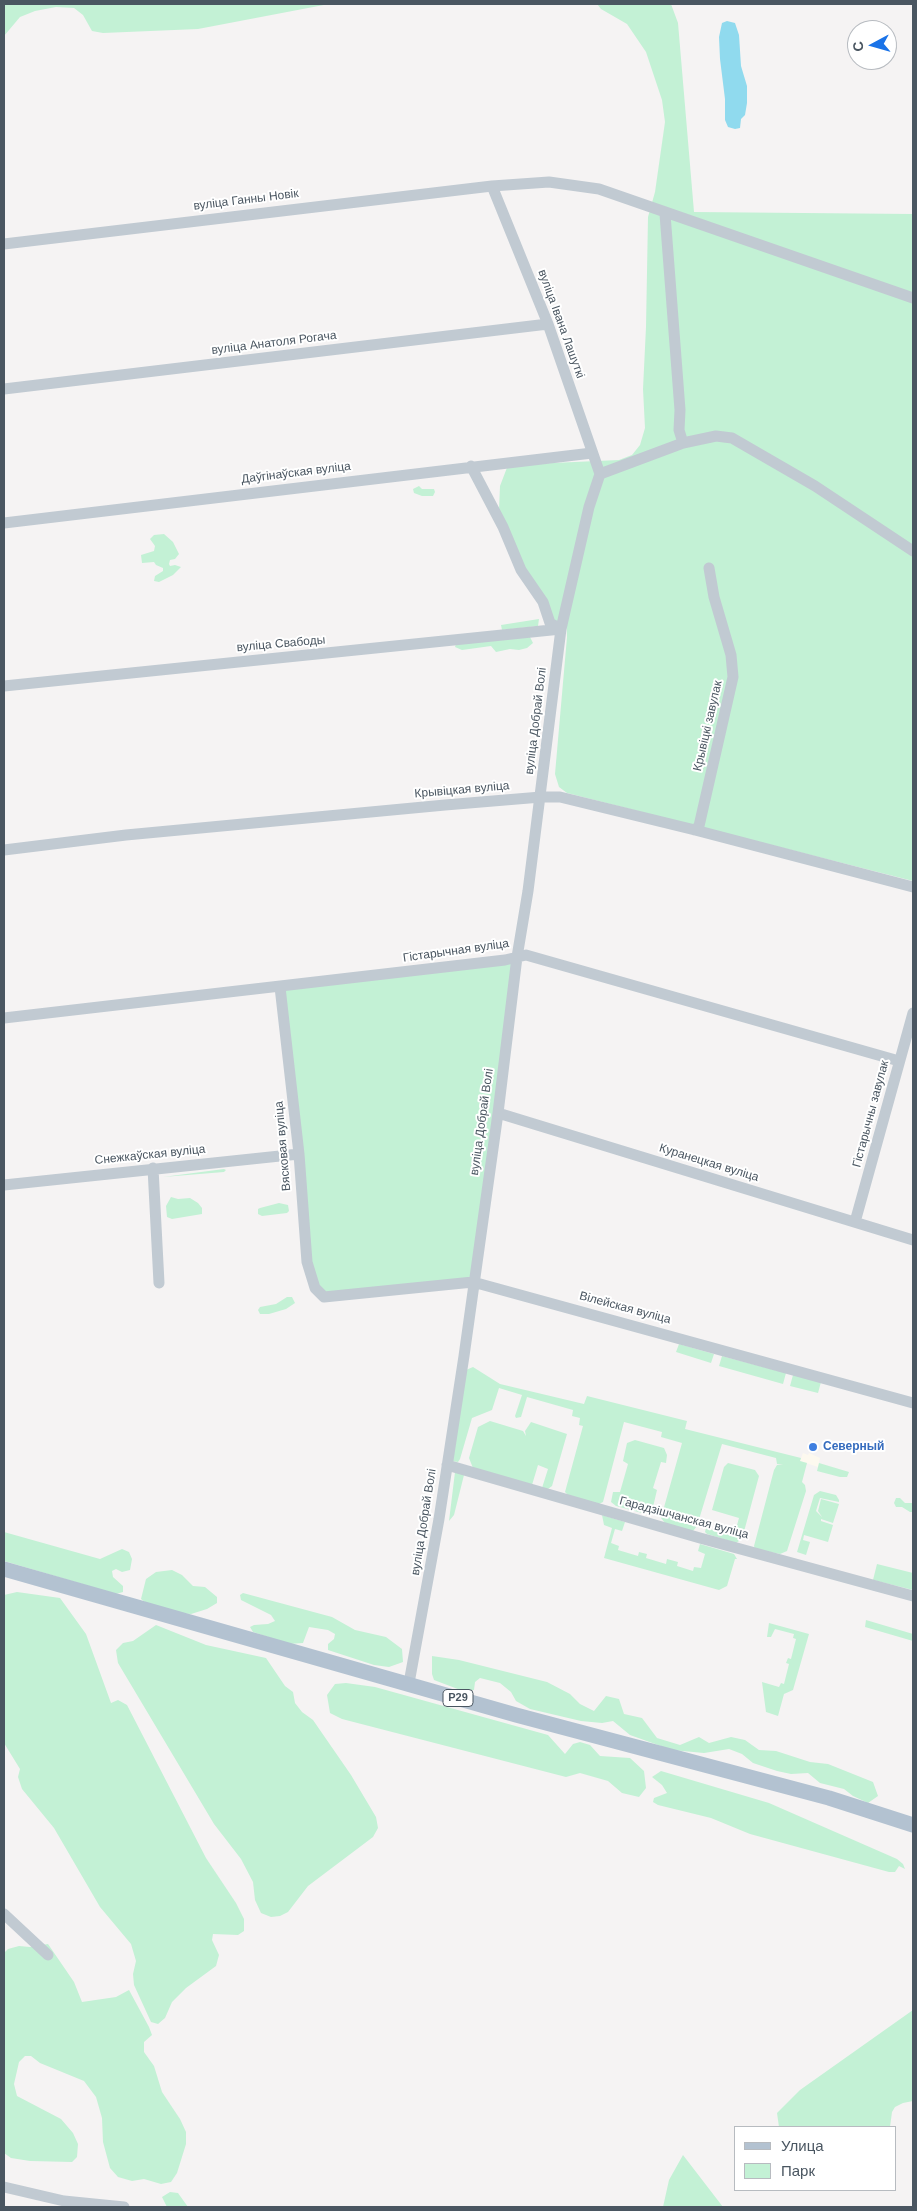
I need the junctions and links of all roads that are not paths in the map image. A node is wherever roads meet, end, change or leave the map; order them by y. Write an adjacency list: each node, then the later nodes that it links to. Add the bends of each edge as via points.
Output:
1 (492, 186): 2 (street, вуліца Ганны Новік, via 550,182 599,189); 3 (street, вуліца Ганны Новік); 5 (street, вуліца Івана Лашуткі)
2 (665, 214): 4 (street, вуліца Ганны Новік); 7 (street)
3 (4, 244)
4 (913, 298)
5 (548, 324): 6 (street, вуліца Анатоля Рогача); 8 (street, вуліца Івана Лашуткі)
6 (4, 389)
7 (682, 443): 10 (street); 12 (street, via 716,436 732,438 815,486)
8 (592, 453): 9 (street, Даўгінаўская вуліца); 10 (street, вуліца Івана Лашуткі)
9 (471, 466): 11 (street, Даўгінаўская вуліца); 14 (street, via 521,570 543,602 550,622)
10 (600, 474): 14 (street, вуліца Добрай Волі, via 589,508)
11 (4, 523)
12 (913, 551)
13 (709, 568): 17 (street, Крывіцкі завулак, via 731,655 733,677 699,826)
14 (562, 629): 15 (street, вуліца Свабоды); 16 (street, вуліца Добрай Волі, via 548,720)
15 (4, 686)
16 (541, 796): 17 (street, Крывіцкая вуліца, via 560,797); 18 (street, Крывіцкая вуліца, via 126,835); 20 (street, вуліца Добрай Волі)
17 (695, 830): 19 (street, Крывіцкая вуліца)
18 (4, 850)
19 (913, 887)
20 (517, 957): 21 (street, Гістарычная вуліца); 24 (street, Гістарычная вуліца, via 526,955); 25 (street, вуліца Добрай Волі)
21 (280, 986): 23 (street, Гістарычная вуліца); 26 (street, Вясковая вуліца)
22 (913, 1013): 24 (street, Гістарычны завулак)
23 (4, 1018)
24 (899, 1061): 29 (street, Гістарычны завулак)
25 (498, 1113): 29 (street, Куранецкая вуліца); 31 (street, вуліца Добрай Волі)
26 (299, 1154): 27 (street, Снежкаўская вуліца); 33 (street, Вясковая вуліца, via 307,1262 315,1288)
27 (153, 1168): 28 (street, Снежкаўская вуліца); 32 (street)
28 (4, 1185)
29 (855, 1222): 30 (street, Куранецкая вуліца)
30 (913, 1240)
31 (473, 1282): 33 (street, Вілейская вуліца); 34 (street, Вілейская вуліца); 35 (street, вуліца Добрай Волі)
32 (159, 1283)
33 (324, 1297)
34 (913, 1403)
35 (447, 1465): 37 (street, Гарадзішчанская вуліца); 38 (street, вуліца Добрай Волі)
36 (4, 1569): 38 (main road, Р29)
37 (913, 1596)
38 (410, 1684): 39 (main road, Р29, via 829,1798)
39 (913, 1825)
40 (4, 1914): 41 (street)
41 (48, 1955)
42 (4, 2187): 43 (street)
43 (64, 2204): 44 (street)
44 (124, 2207)

